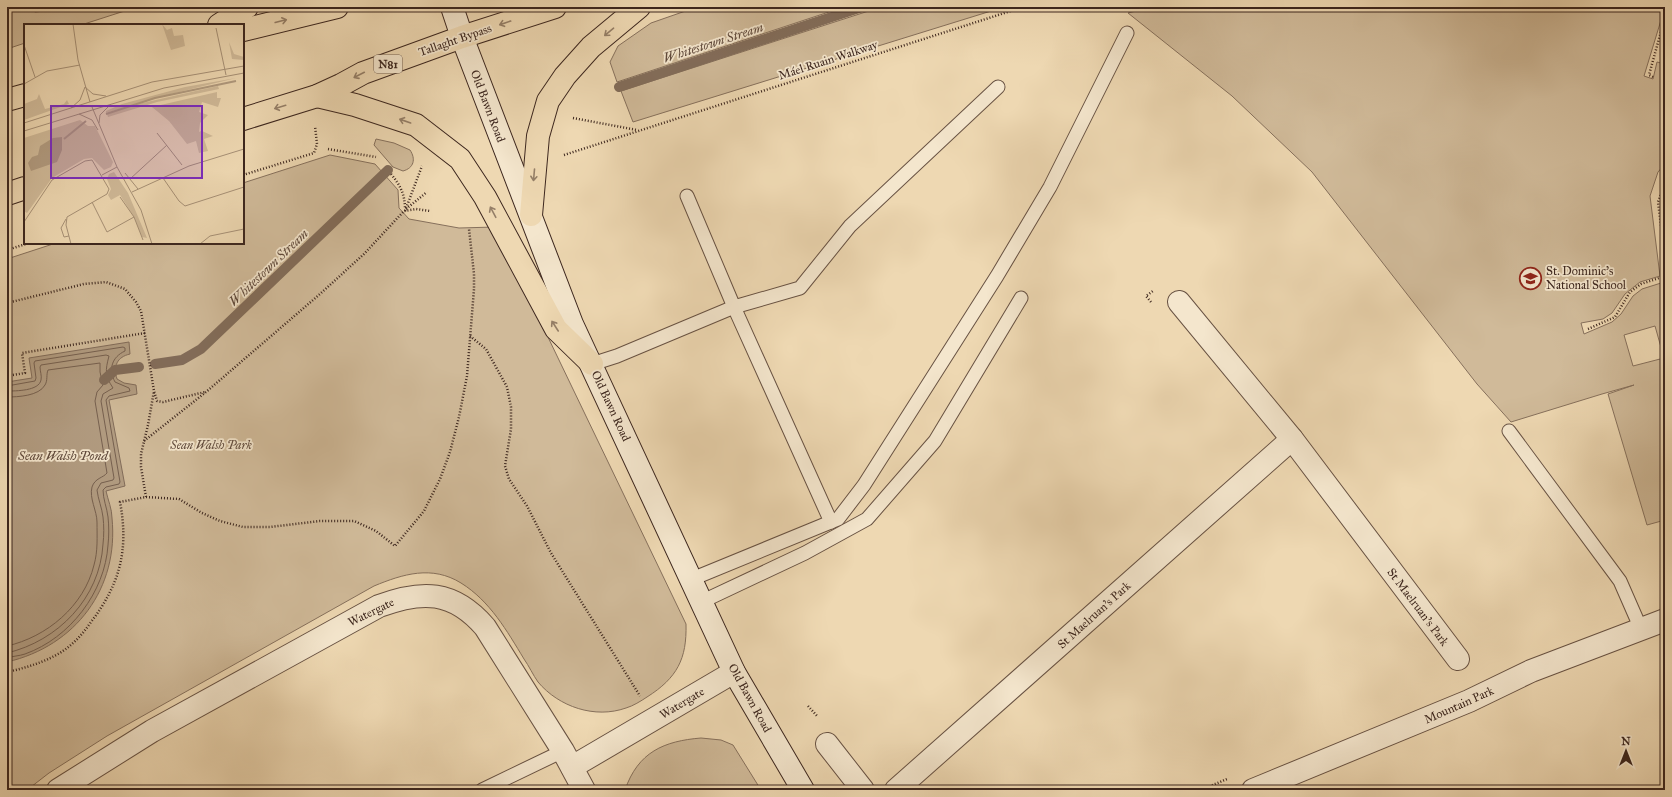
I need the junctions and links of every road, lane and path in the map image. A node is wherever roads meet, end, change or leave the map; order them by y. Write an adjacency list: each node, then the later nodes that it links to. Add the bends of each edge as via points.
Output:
1 (247, 7): 8 (main road)
2 (337, 7): 9 (main road, one-way to 2)
3 (452, 7): 11 (street, Old Bawn Road)
4 (555, 7): 11 (main road, Tallaght Bypass / N81, one-way to 11)
5 (639, 7): 34 (main road, one-way to 34, via 591,47 565,76 548,101 538,136)
6 (1023, 7): 19 (path, Máel Ruain Walkway)
7 (1665, 17): 12 (path, via 1649,75)
8 (221, 24)
9 (244, 30)
10 (1127, 33): 57 (lane, via 1050,187 998,276 864,485 838,519)
11 (462, 37): 15 (main road, Tallaght Bypass / N81, one-way to 15, via 363,73); 34 (street, Old Bawn Road)
12 (1654, 77)
13 (998, 86): 44 (lane, via 850,226 800,288)
14 (24, 95): 16 (main road)
15 (316, 96): 18 (main road, Tallaght Bypass / N81, one-way to 18); 49 (main road, one-way to 15, via 556,329 485,197 460,159 416,125)
16 (7, 100)
17 (570, 117): 19 (path, Máel Ruain Walkway)
18 (244, 119)
19 (638, 130): 23 (path, Máel Ruain Walkway)
20 (328, 149): 22 (path)
21 (314, 153): 26 (path)
22 (376, 157)
23 (558, 157)
24 (422, 166): 32 (path)
25 (391, 174): 32 (path, via 402,188)
26 (244, 175)
27 (1665, 184): 38 (path, via 1658,202)
28 (24, 188): 30 (main road)
29 (427, 192): 32 (path)
30 (7, 194)
31 (687, 196): 44 (lane)
32 (404, 211): 33 (path); 52 (path, via 359,259)
33 (430, 211)
34 (531, 215): 49 (street, Old Bawn Road, via 572,324)
35 (469, 224): 48 (path, via 474,274)
36 (25, 244): 37 (path)
37 (7, 250)
38 (1665, 257)
39 (1665, 276): 46 (path, via 1642,284 1630,292 1616,317)
40 (1146, 296): 45 (path)
41 (1021, 298): 59 (lane, via 935,441 867,519 805,553)
42 (1179, 302): 54 (street, St Maelruan's Park)
43 (7, 304): 47 (path, via 84,284 106,282 125,289 132,295 141,311)
44 (734, 307): 49 (lane); 57 (lane)
45 (1156, 308)
46 (1588, 329)
47 (145, 333): 50 (path, via 22,353 25,372); 51 (path)
48 (470, 336): 56 (path, via 466,383 450,452 424,511 395,546 376,531 354,521 244,527 220,522 179,499); 65 (path, via 486,349 507,387 511,407 511,429 505,466 509,479 551,553)
49 (592, 364): 58 (street, Old Bawn Road)
50 (7, 376)
51 (154, 391): 52 (path, via 159,402); 55 (path)
52 (206, 392): 55 (path)
53 (1509, 431): 61 (lane, via 1620,581)
54 (1292, 439): 62 (street, St Maelruan's Park); 75 (street, St Maelruan's Park)
55 (144, 441): 56 (path, via 141,467)
56 (146, 496): 63 (path, via 120,502 124,523 123,543 115,585 102,609 80,638 60,653 32,666)
57 (831, 522): 58 (lane)
58 (692, 579): 59 (street, Old Bawn Road)
59 (701, 602): 64 (street, Old Bawn Road)
60 (1665, 620): 61 (street, Mountain Park)
61 (1642, 629): 76 (street, Mountain Park, via 1531,672 1469,701)
62 (1458, 659)
63 (7, 672)
64 (734, 672): 69 (street, Watergate); 73 (street, Old Bawn Road)
65 (640, 696)
66 (808, 706): 67 (path)
67 (818, 717)
68 (827, 744): 74 (street)
69 (567, 759): 70 (street, Watergate, via 494,641 475,615 458,604 419,595 378,606 152,730); 71 (lane); 72 (street)
70 (58, 790)
71 (482, 790)
72 (584, 790)
73 (803, 790)
74 (863, 790)
75 (896, 790)
76 (1253, 790)

